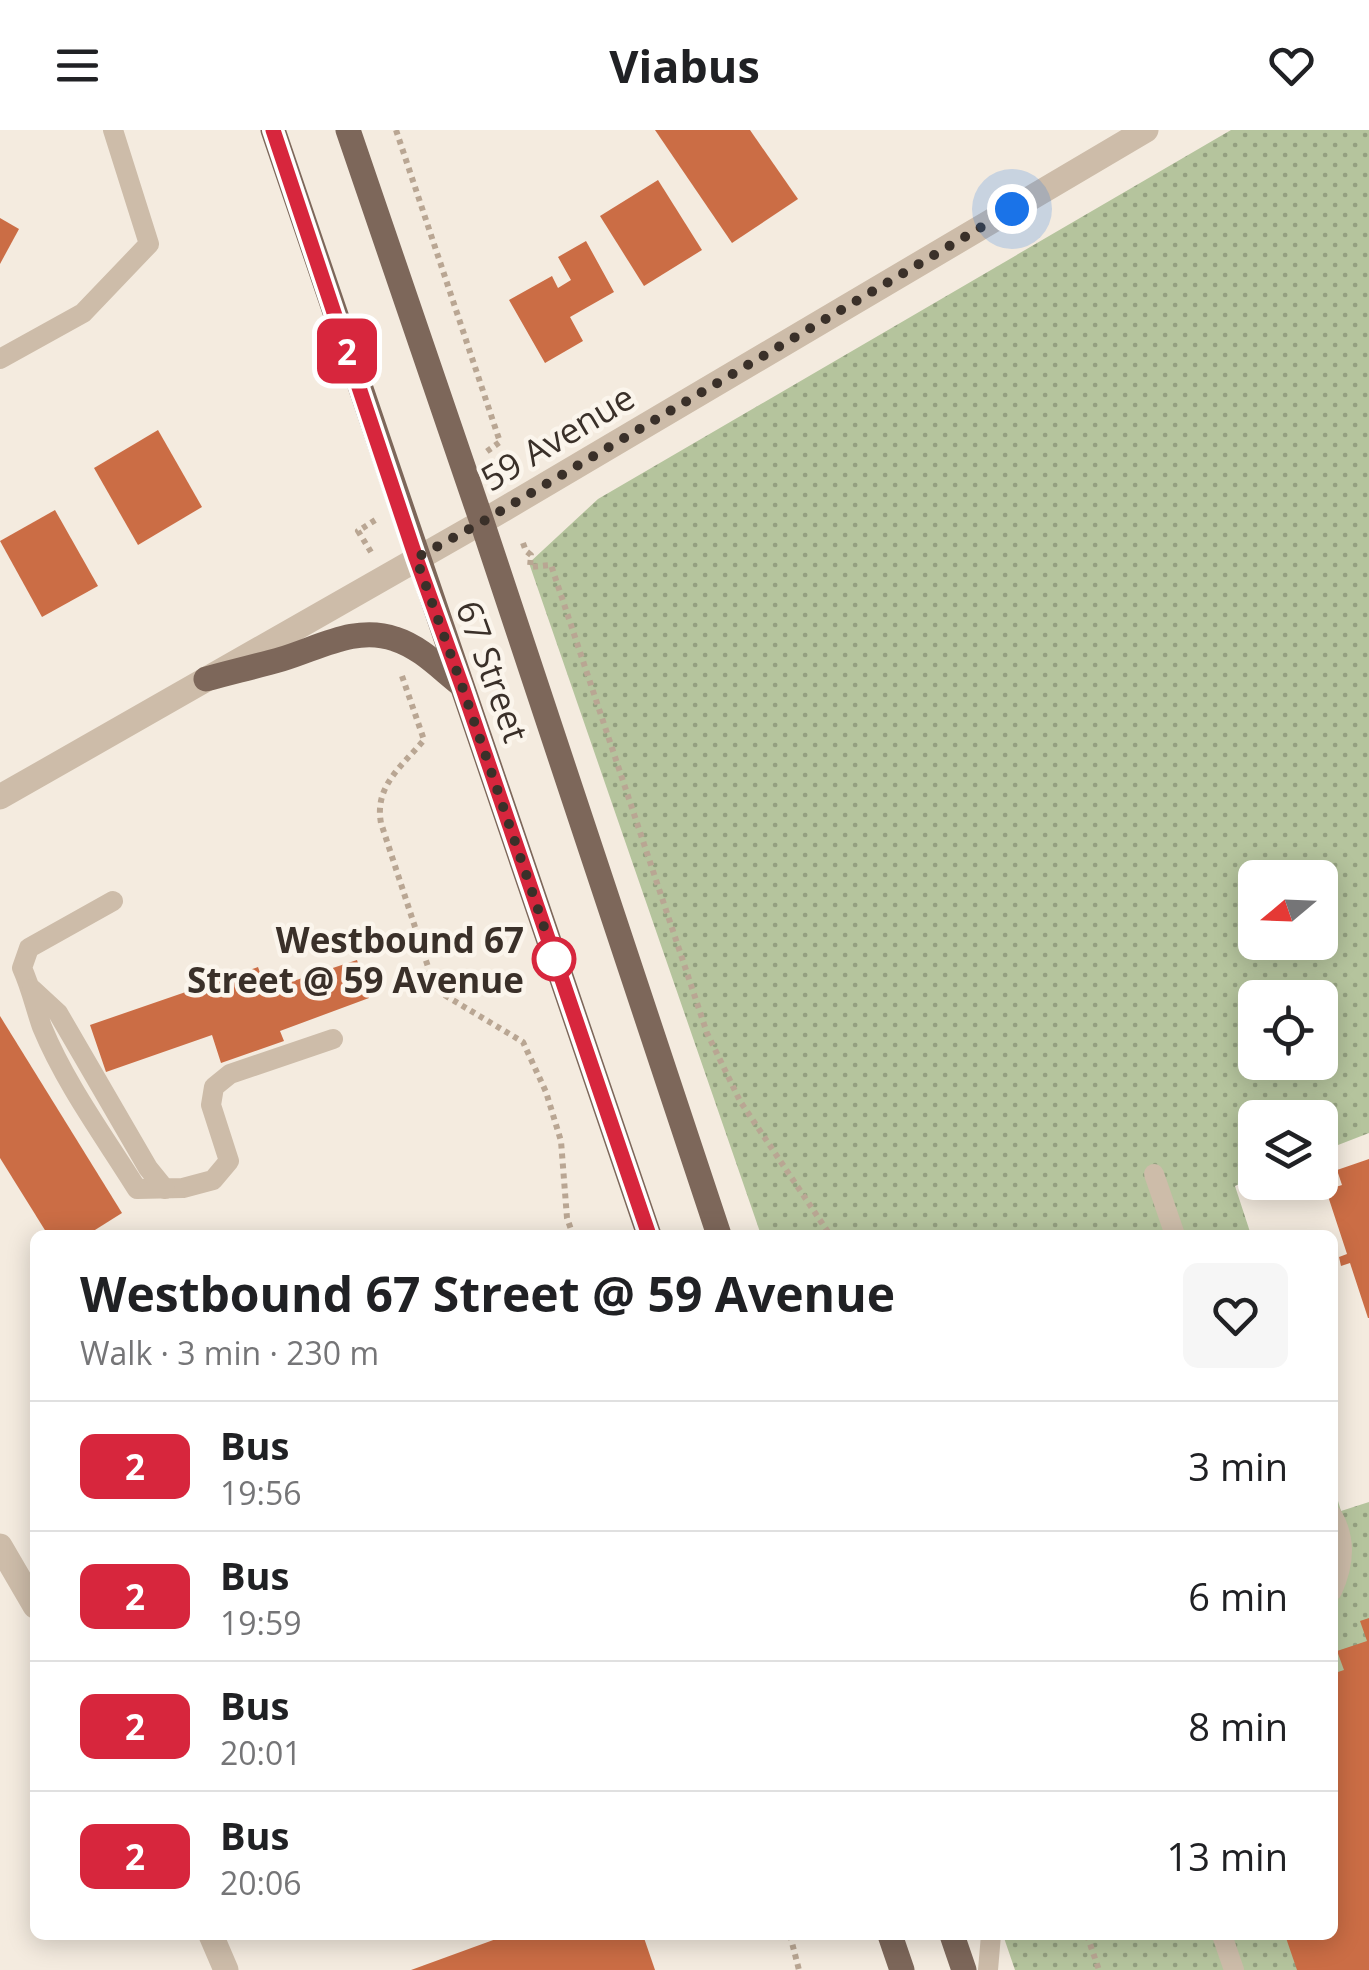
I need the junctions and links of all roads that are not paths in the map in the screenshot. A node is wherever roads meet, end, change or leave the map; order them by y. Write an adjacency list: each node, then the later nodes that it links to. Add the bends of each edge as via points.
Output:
1 (112, 130): 5 (lane, via 149,244 83,313)
2 (273, 130): 7 (main road, 67 Street)
3 (348, 130): 6 (main road, 67 Street)
4 (1146, 130): 6 (street, 59 Avenue)
5 (0, 359)
6 (482, 522): 7 (street, 59 Avenue); 15 (main road, 67 Street)
7 (416, 558): 8 (street, 59 Avenue); 9 (main road, 67 Street)
8 (206, 679): 9 (main road, via 370,634 409,645); 10 (street, 59 Avenue)
9 (462, 686): 14 (main road, 67 Street)
10 (0, 797)
11 (113, 901): 12 (lane, via 28,948 22,968 73,1088 137,1188 213,1180 229,1161 211,1104 214,1087 230,1074)
12 (333, 1039)
13 (1154, 1174): 16 (lane)
14 (647, 1230)
15 (717, 1230)
16 (1173, 1230)
17 (1338, 1530): 19 (lane)
18 (0, 1546): 20 (street)
19 (1338, 1578)
20 (30, 1597)
21 (213, 1940): 26 (street)
22 (892, 1940): 27 (main road)
23 (954, 1940): 28 (main road)
24 (991, 1940): 29 (lane)
25 (1224, 1940): 30 (lane)
26 (226, 1970)
27 (902, 1970)
28 (964, 1970)
29 (988, 1970)
30 (1234, 1970)

